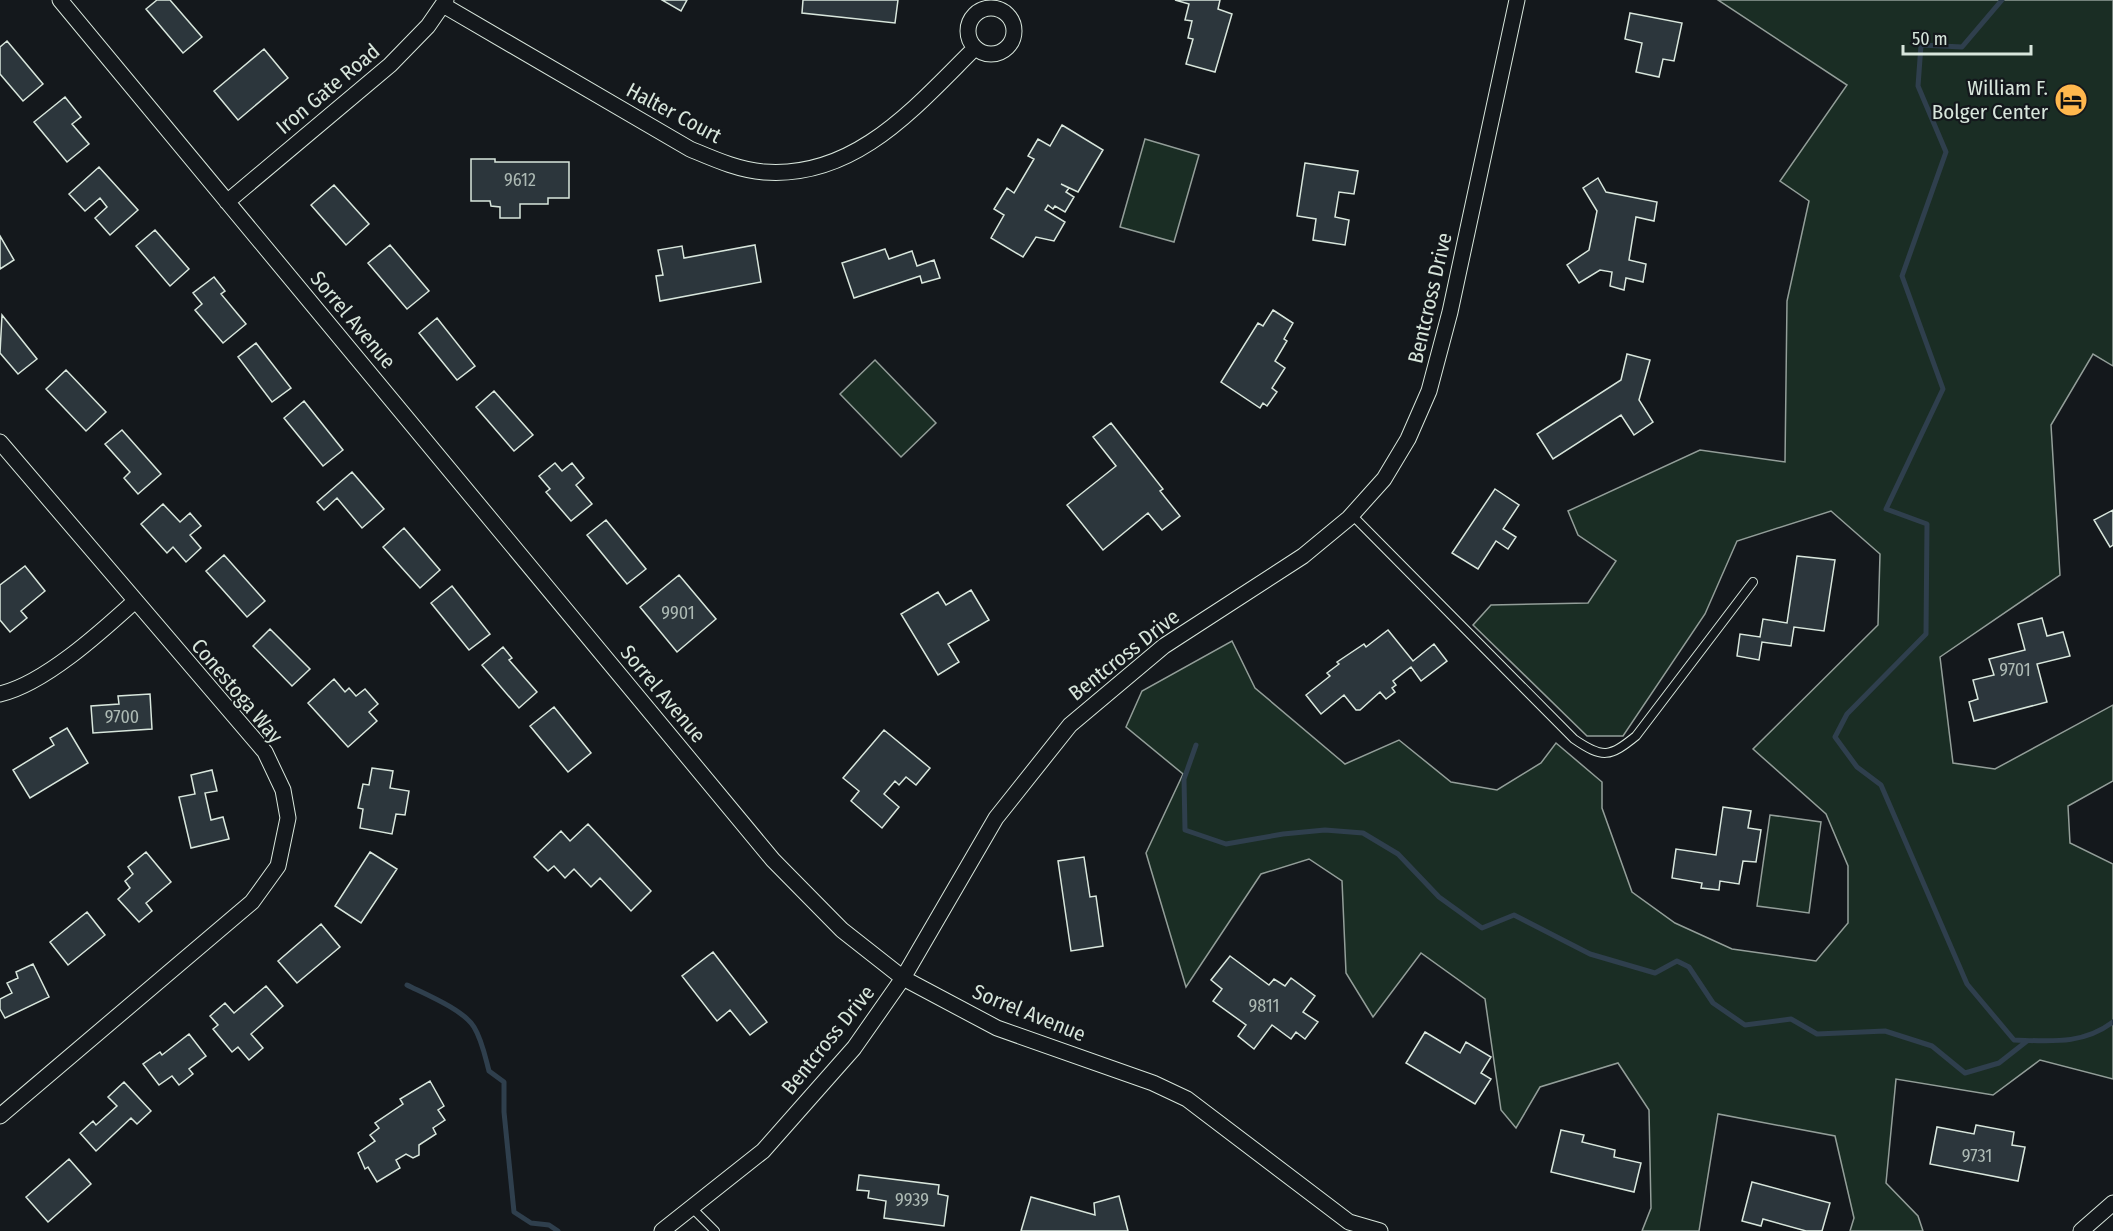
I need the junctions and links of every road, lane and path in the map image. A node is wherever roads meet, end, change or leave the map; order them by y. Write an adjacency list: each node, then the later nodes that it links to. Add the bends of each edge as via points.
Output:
1 (60, 0): 5 (street, Sorrel Avenue)
2 (1517, 0): 7 (street, Bentcross Drive, via 1450,312 1429,391 1408,439 1384,479)
3 (444, 2): 4 (street, Halter Court, via 690,149 733,166 765,172 806,169 864,149 904,119); 5 (street, Iron Gate Road, via 428,26 390,64)
4 (975, 48)
5 (227, 202): 11 (street, Sorrel Avenue, via 773,860 842,930)
6 (0, 442): 9 (street, Conestoga Way)
7 (1352, 515): 8 (lane, via 1574,739 1606,754 1617,752 1636,736); 11 (street, Bentcross Drive, via 1303,556 1164,646 1070,725 996,818)
8 (1753, 582)
9 (134, 602): 10 (street, via 45,672); 12 (street, Conestoga Way, via 265,752 283,790 288,818 278,866 252,902)
10 (0, 694)
11 (903, 978): 14 (street, Bentcross Drive, via 854,1048 763,1151); 17 (street, Sorrel Avenue, via 997,1028 1154,1083 1187,1099 1350,1222)
12 (0, 1116)
13 (2113, 1203): 18 (street)
14 (693, 1209): 15 (street, Bentcross Drive); 16 (lane)
15 (662, 1231)
16 (715, 1231)
17 (1380, 1231)
18 (2081, 1231)

